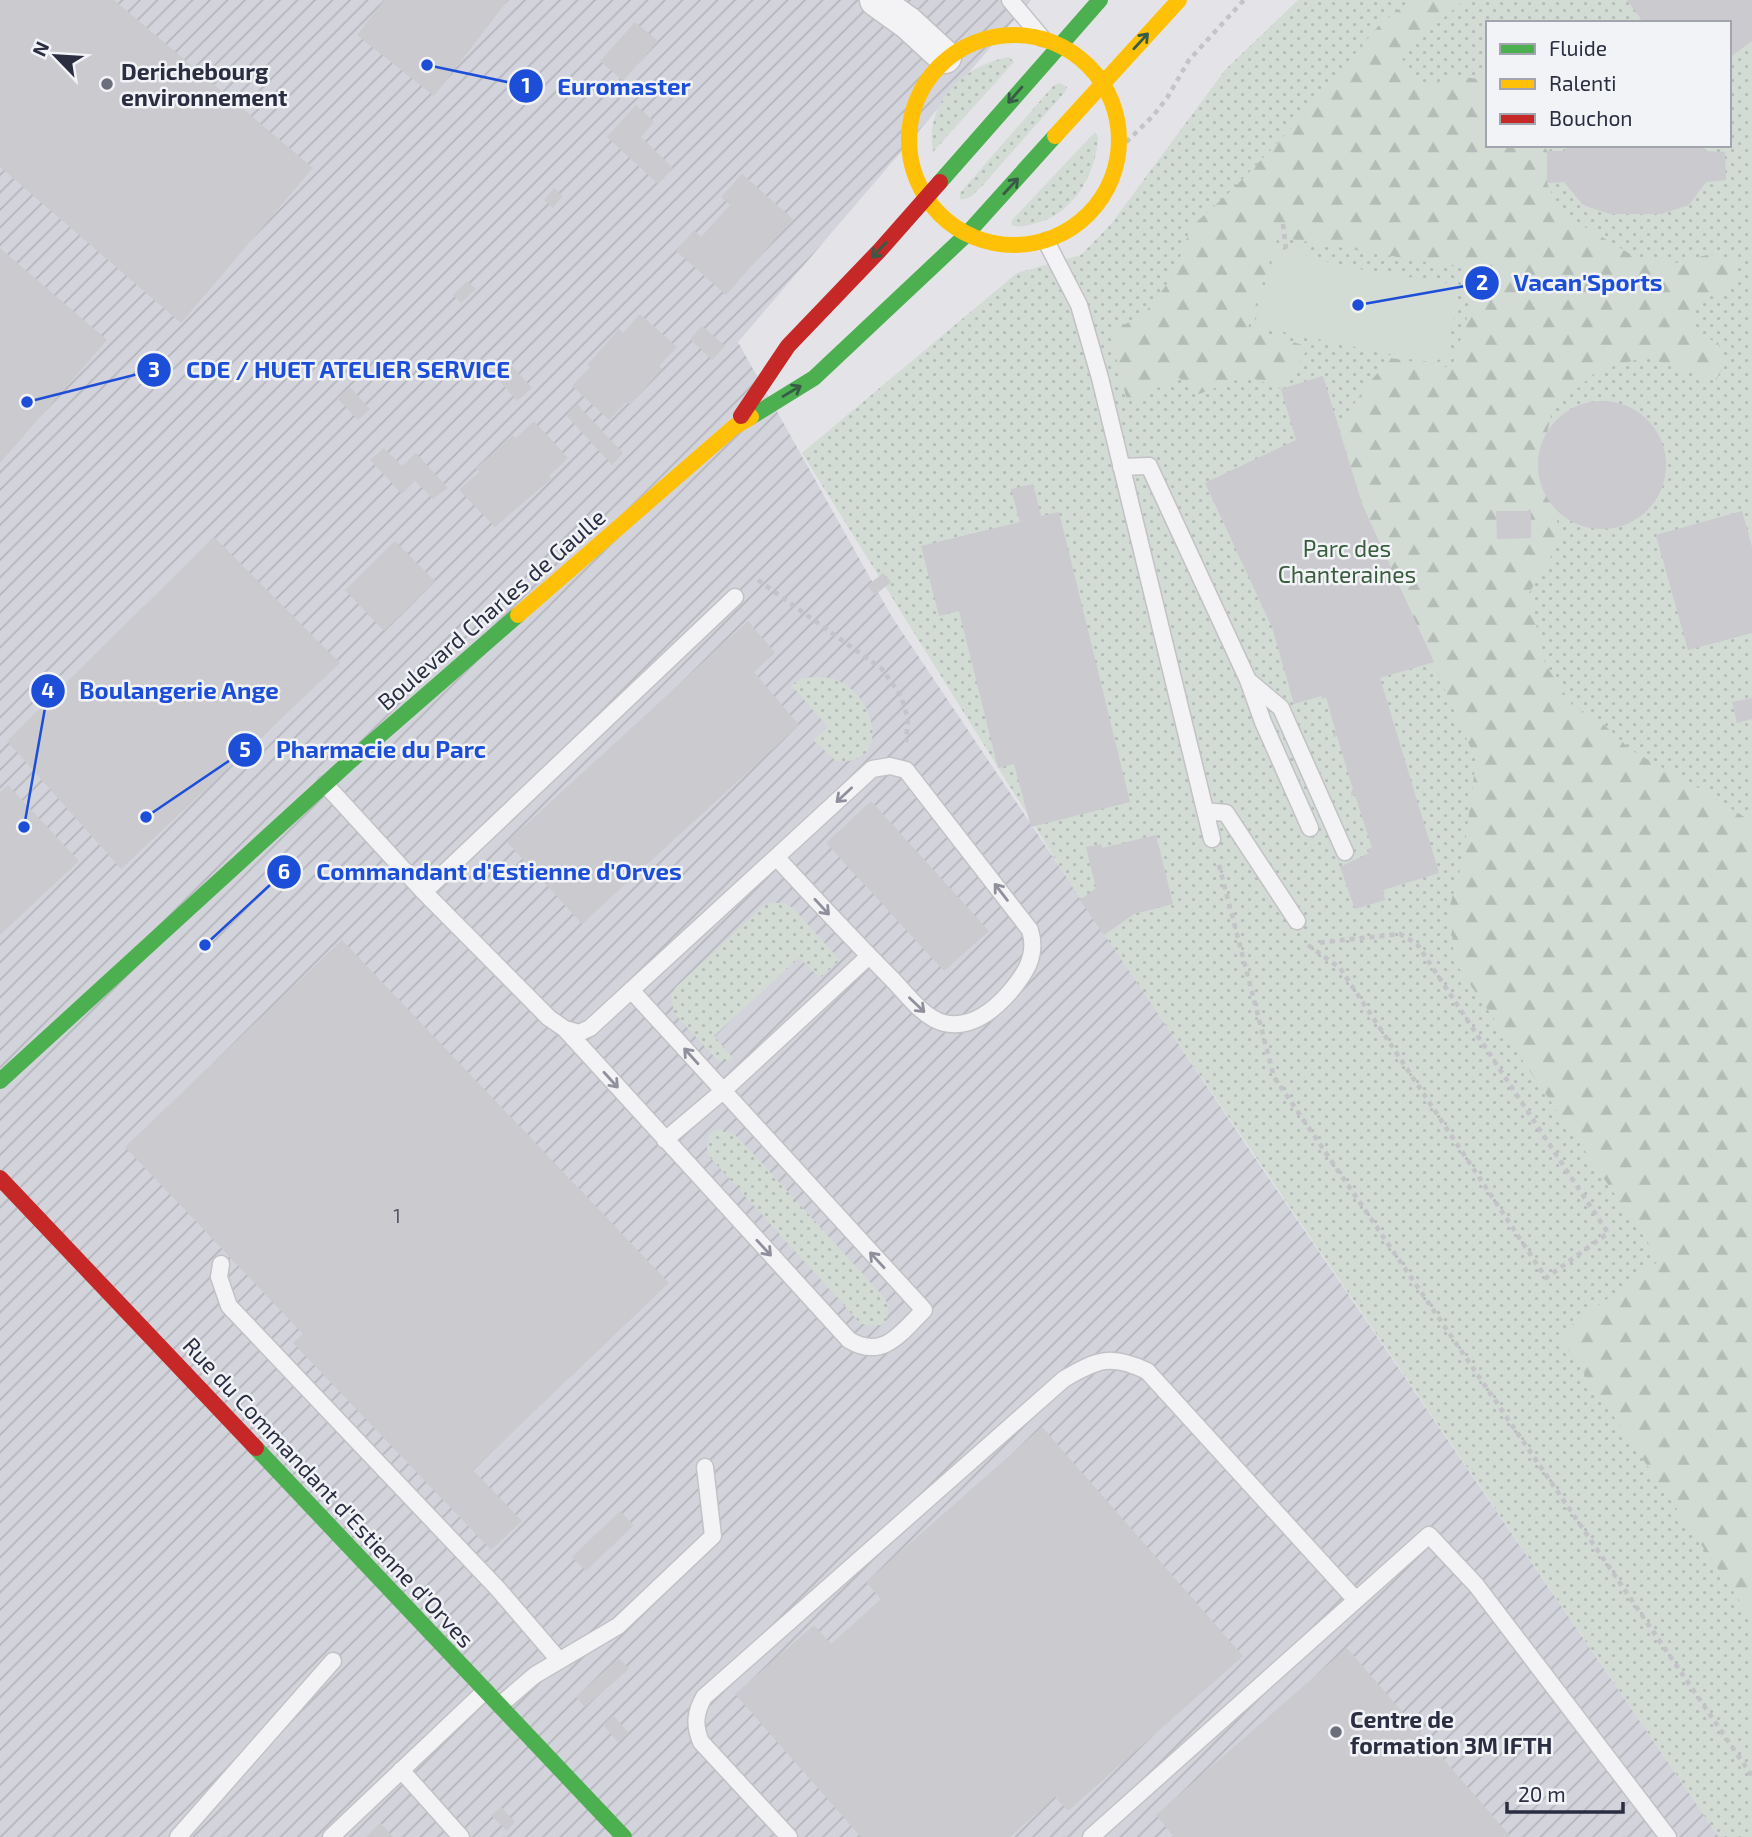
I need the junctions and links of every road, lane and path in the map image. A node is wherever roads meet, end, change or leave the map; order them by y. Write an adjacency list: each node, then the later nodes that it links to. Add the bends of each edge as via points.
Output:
1 (876, 0): 8 (street)
2 (1010, 0): 6 (lane)
3 (1100, 0): 7 (main road, Boulevard Charles de Gaulle)
4 (1179, 0): 9 (main road, Boulevard Charles de Gaulle, one-way to 4)
5 (1244, 0): 10 (path, via 1189,60 1153,116)
6 (1042, 38): 7 (main road); 8 (main road, via 1012,34 982,39)
7 (1060, 44): 9 (main road, via 1087,64); 11 (main road, Boulevard Charles de Gaulle, one-way to 11)
8 (946, 57): 11 (main road, via 914,103 908,138 913,173)
9 (1102, 83): 10 (main road, via 1116,113); 13 (main road, Boulevard Charles de Gaulle, one-way to 9)
10 (1119, 149): 14 (main road, via 1100,202 1067,232)
11 (924, 200): 13 (main road); 16 (main road, Boulevard Charles de Gaulle, one-way to 16, via 788,346)
12 (1283, 224): 15 (path)
13 (965, 236): 14 (main road, via 1017,246); 16 (main road, Boulevard Charles de Gaulle, one-way to 13, via 814,378)
14 (1046, 241): 17 (lane, via 1079,305)
15 (1286, 249)
16 (734, 427): 21 (main road, Boulevard Charles de Gaulle)
17 (1121, 467): 19 (lane, via 1149,466); 22 (lane)
18 (734, 597): 20 (path, via 755,578 883,669 901,696 908,719); 27 (lane)
19 (1248, 680): 23 (lane); 25 (lane, via 1282,708)
20 (900, 768): 26 (lane, one-way to 26, via 872,769); 30 (lane, one-way to 20, via 932,1019 956,1024 992,1009 1023,977 1034,942 1030,930)
21 (325, 784): 27 (lane); 33 (main road, Boulevard Charles de Gaulle)
22 (1205, 811): 24 (lane); 28 (lane, via 1226,813)
23 (1310, 828)
24 (1212, 839): 45 (path, via 1274,1077)
25 (1345, 852)
26 (775, 857): 30 (lane, one-way to 30); 31 (lane)
27 (424, 892): 32 (lane)
28 (1297, 921)
29 (1307, 944): 29 (path, via 1400,934 1417,944 1608,1233 1546,1278 1340,968)
30 (869, 956): 34 (lane)
31 (631, 990): 32 (lane, via 590,1028 579,1033); 34 (lane, one-way to 31)
32 (565, 1029): 35 (lane, one-way to 35)
33 (0, 1081)
34 (723, 1091): 35 (lane); 35 (lane, one-way to 34, via 849,1340 871,1349 897,1337 924,1310)
35 (665, 1140)
36 (0, 1178): 42 (main road, Rue du Commandant d'Estienne d'Orves)
37 (221, 1264): 40 (lane, via 219,1277 229,1306 498,1589)
38 (705, 1467): 40 (lane, via 712,1536 618,1626)
39 (1355, 1599): 50 (lane, via 1147,1371 1126,1361 1105,1360 1084,1367 1064,1378 704,1696 695,1716 701,1742); 51 (lane); 52 (lane, via 1429,1535 1476,1585)
40 (559, 1660): 43 (lane)
41 (333, 1661): 46 (lane)
42 (485, 1691): 43 (main road, Rue du Commandant d'Estienne d'Orves); 44 (lane)
43 (500, 1705): 49 (main road, Rue du Commandant d'Estienne d'Orves)
44 (401, 1770): 47 (lane); 48 (lane)
45 (1752, 1776)
46 (178, 1837)
47 (331, 1837)
48 (461, 1837)
49 (624, 1837)
50 (789, 1837)
51 (1091, 1837)
52 (1668, 1837)

